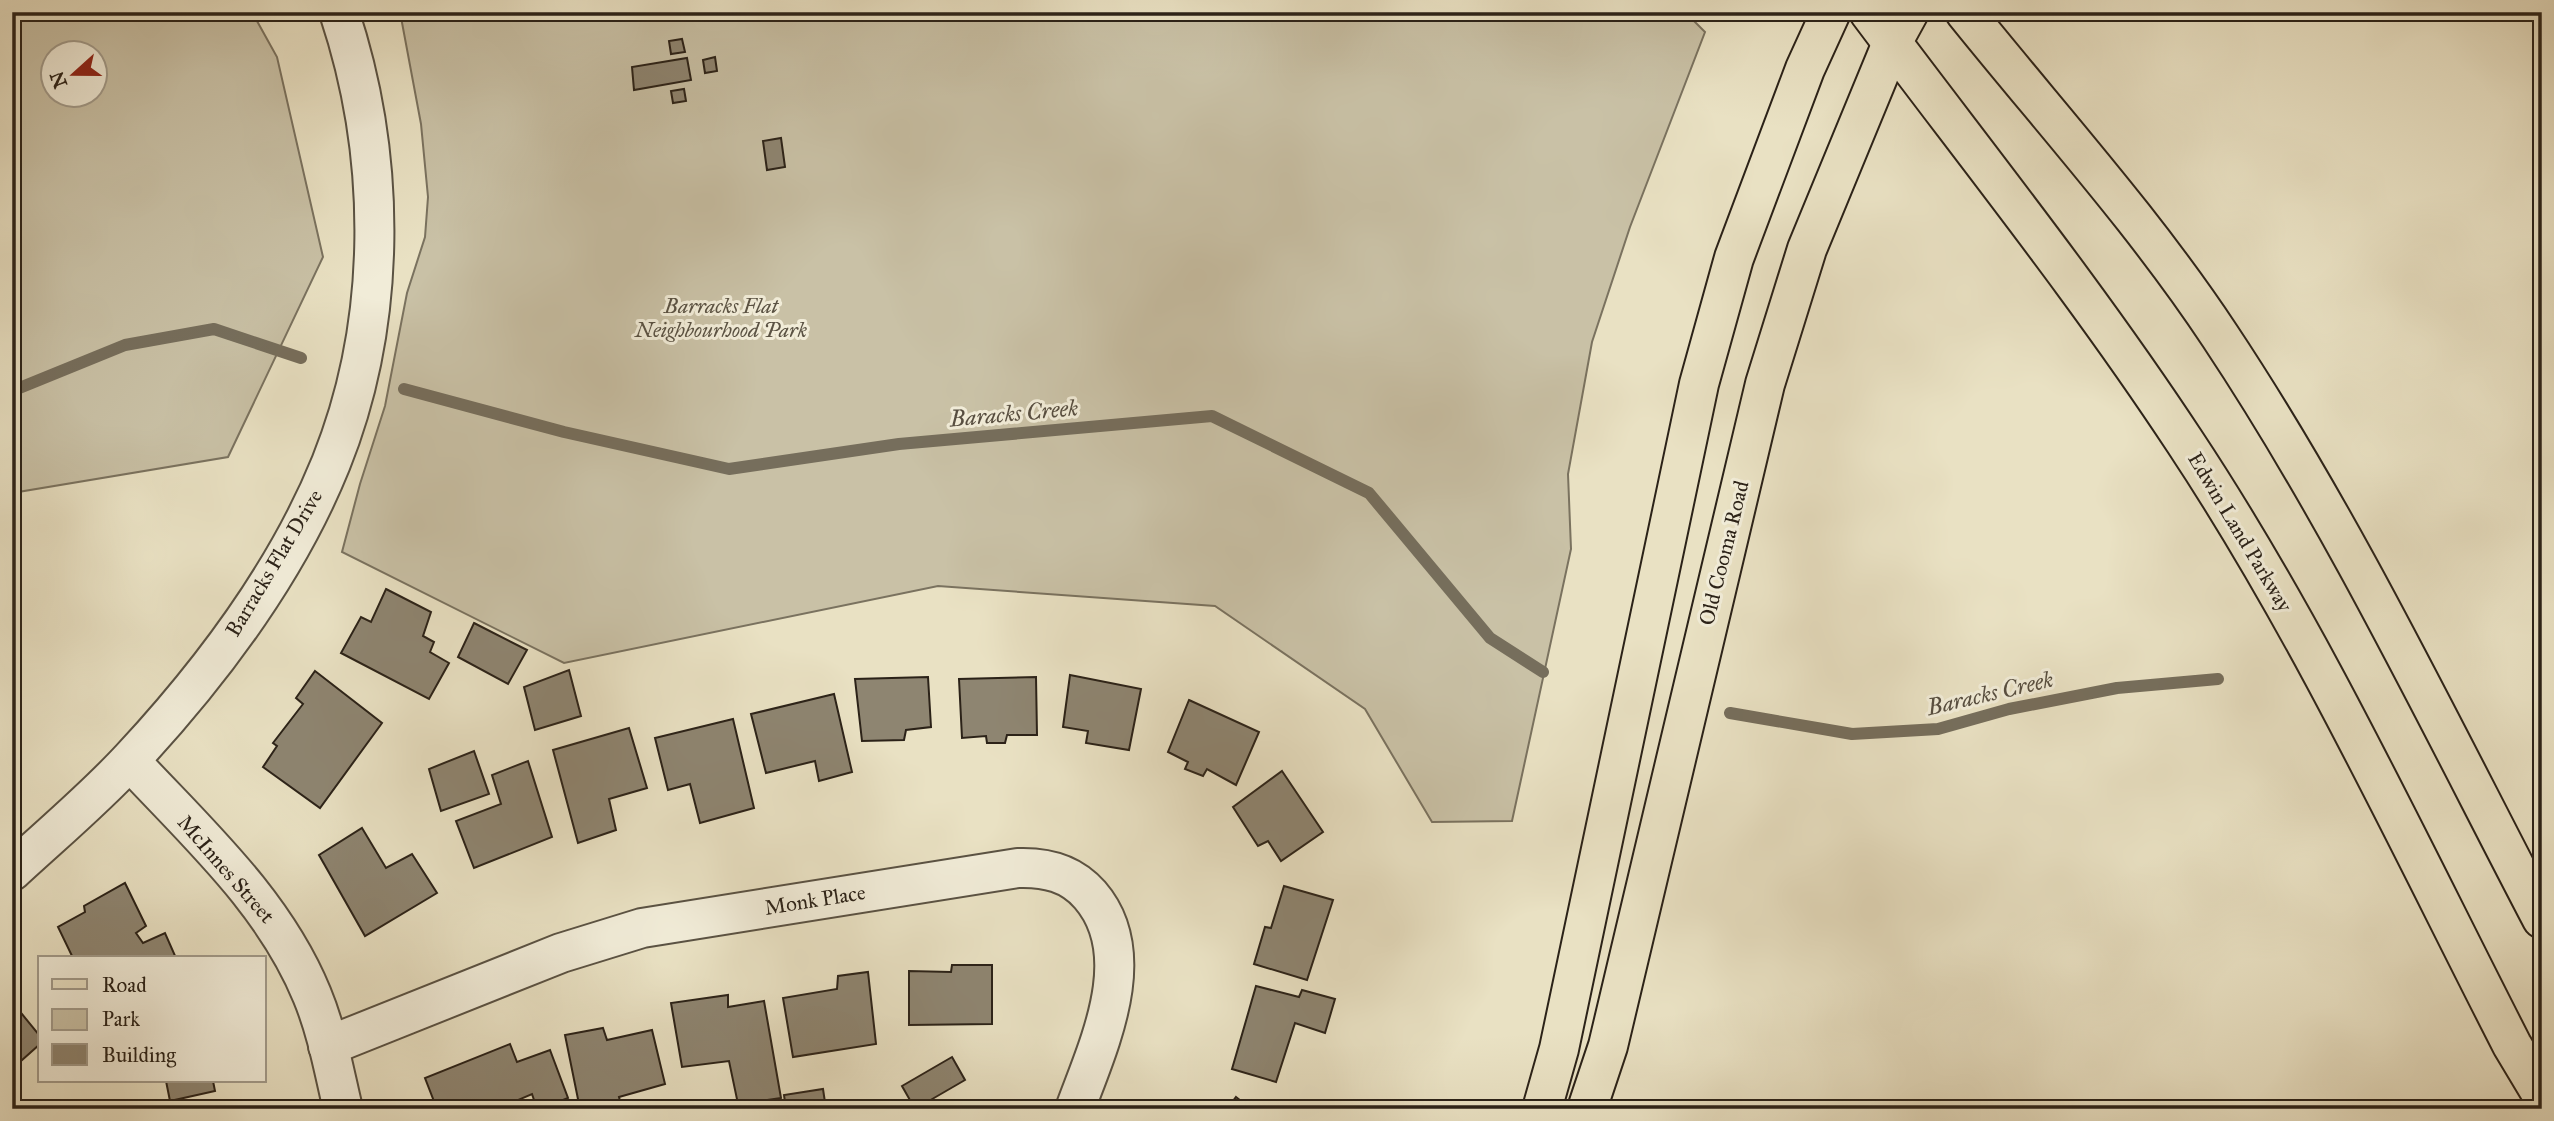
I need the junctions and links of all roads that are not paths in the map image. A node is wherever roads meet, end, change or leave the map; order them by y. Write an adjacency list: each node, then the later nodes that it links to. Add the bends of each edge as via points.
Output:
1 (339, 12): 6 (street, Barracks Flat Drive, via 367,120 373,217 368,315 346,416 321,486 272,576 199,680)
2 (1831, 12): 13 (main road, via 1734,258 1699,384 1559,1049)
3 (1869, 12): 5 (main road, Edwin Land Parkway)
4 (1965, 12): 8 (main road, via 2123,204 2218,333 2299,458)
5 (1901, 28): 10 (main road, Edwin Land Parkway, via 1944,115 2076,283 2186,443 2279,595); 14 (main road, Old Cooma Road, via 1807,249 1765,384 1608,1046)
6 (130, 761): 7 (street, Barracks Flat Drive); 9 (street, McInnes Street, via 261,903 302,974)
7 (12, 872)
8 (2542, 919)
9 (328, 1046): 11 (street, McInnes Street); 12 (street, Monk Place, via 561,953 642,928 1040,868 1062,874 1086,890 1100,908 1112,945 1112,995)
10 (2542, 1095)
11 (343, 1109)
12 (1075, 1109)
13 (1542, 1109)
14 (1587, 1109)

